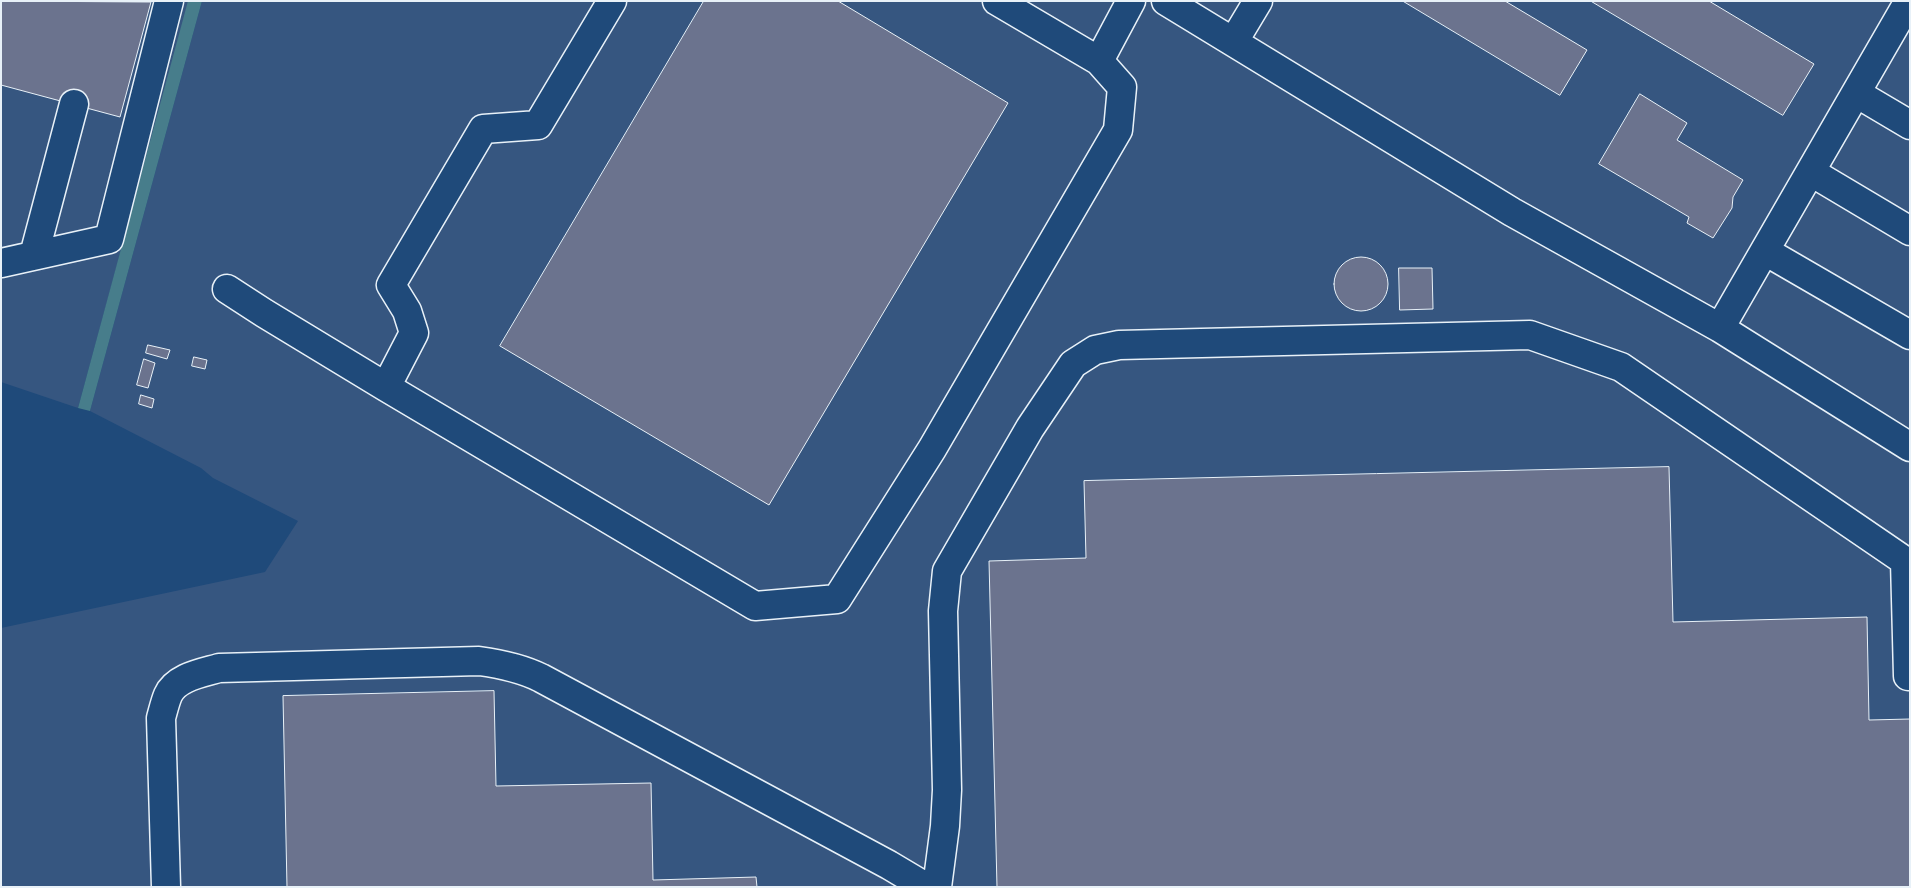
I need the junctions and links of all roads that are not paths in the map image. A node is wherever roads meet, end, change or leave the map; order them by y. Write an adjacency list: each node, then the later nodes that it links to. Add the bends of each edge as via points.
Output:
1 (169, 1): 16 (lane, via 109,239)
2 (612, 1): 21 (lane, via 538,125 483,128 390,284 407,311 414,333)
3 (997, 1): 9 (lane)
4 (1131, 1): 9 (lane)
5 (1166, 1): 8 (lane)
6 (1258, 1): 8 (lane)
7 (1908, 8): 10 (lane)
8 (1234, 41): 19 (lane, via 1512,212)
9 (1099, 61): 21 (lane, via 1122,87 1118,130 932,449 837,599 755,606)
10 (1856, 93): 12 (lane); 13 (lane)
11 (74, 104): 16 (lane)
12 (1910, 125)
13 (1811, 172): 14 (lane); 15 (lane)
14 (1910, 231)
15 (1766, 251): 19 (lane); 20 (lane)
16 (34, 255): 17 (lane)
17 (1, 263)
18 (227, 289): 21 (lane)
19 (1720, 328): 22 (lane)
20 (1910, 335)
21 (386, 387)
22 (1910, 447)
23 (1910, 676): 26 (lane, via 1905,561 1621,367 1530,335 1119,345 1095,350 1073,364 1030,428 947,570 943,611 947,790)
24 (166, 887): 25 (lane, via 161,718 168,694 177,684 219,668 479,662 518,668 541,678)
25 (926, 887)
26 (937, 887)

